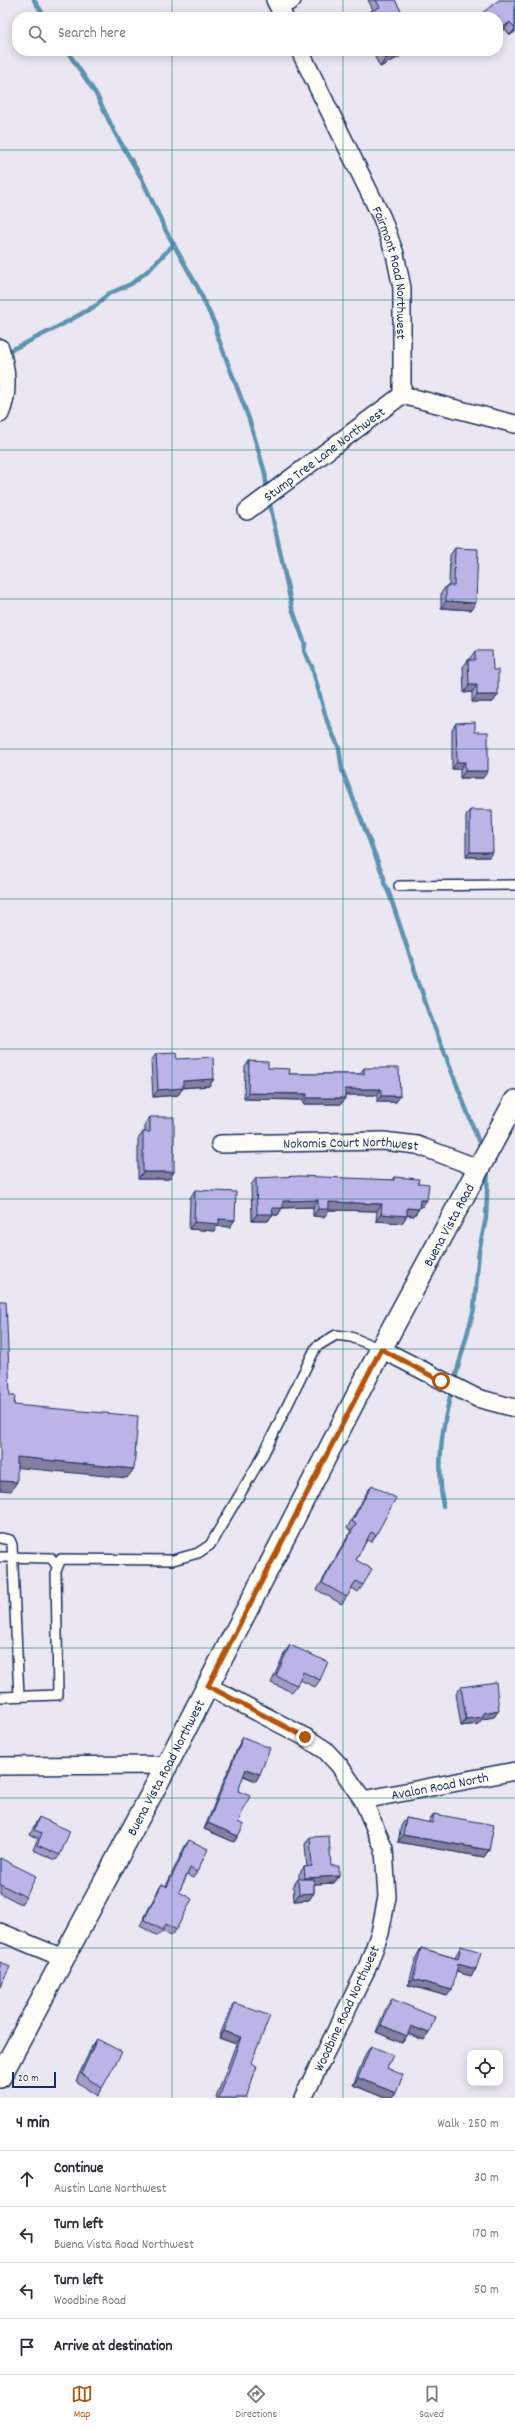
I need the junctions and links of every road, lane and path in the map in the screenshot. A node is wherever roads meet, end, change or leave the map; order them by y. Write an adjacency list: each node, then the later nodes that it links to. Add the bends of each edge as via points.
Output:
1 (302, 56): 3 (street, Fairmont Road Northwest, via 382,218 395,254 402,288)
2 (0, 348): 4 (street, via 6,373 6,394)
3 (402, 396): 5 (street); 6 (street, Stump Tree Lane Northwest)
4 (0, 414)
5 (515, 424)
6 (247, 512)
7 (515, 885): 8 (lane)
8 (399, 886)
9 (515, 1101): 11 (street, Buena Vista Road)
10 (220, 1144): 11 (street, Nokomis Court Northwest, via 383,1141 417,1145)
11 (478, 1168): 12 (street, Buena Vista Road)
12 (381, 1349): 13 (street, via 477,1398); 17 (lane, via 351,1336 336,1335 316,1347 263,1456 210,1545 198,1553 173,1560 61,1559); 18 (street, Buena Vista Road Northwest)
13 (515, 1408)
14 (0, 1538): 16 (lane, via 10,1540)
15 (0, 1557): 16 (lane)
16 (13, 1557): 17 (lane, via 51,1558); 19 (lane)
17 (56, 1566): 19 (lane, via 58,1694)
18 (208, 1686): 21 (street, Buena Vista Road Northwest); 24 (street, Woodbine Road Northwest, via 325,1750 339,1765)
19 (18, 1696): 20 (lane)
20 (0, 1697)
21 (167, 1765): 22 (street); 26 (street, Buena Vista Road Northwest)
22 (0, 1766)
23 (515, 1772): 24 (street, Avalon Road North)
24 (363, 1800): 28 (street, Woodbine Road Northwest, via 384,1850 387,1897 380,1933 367,1968)
25 (0, 1932): 26 (street)
26 (63, 1958): 27 (street, Buena Vista Road Northwest)
27 (0, 2077)
28 (304, 2098)

